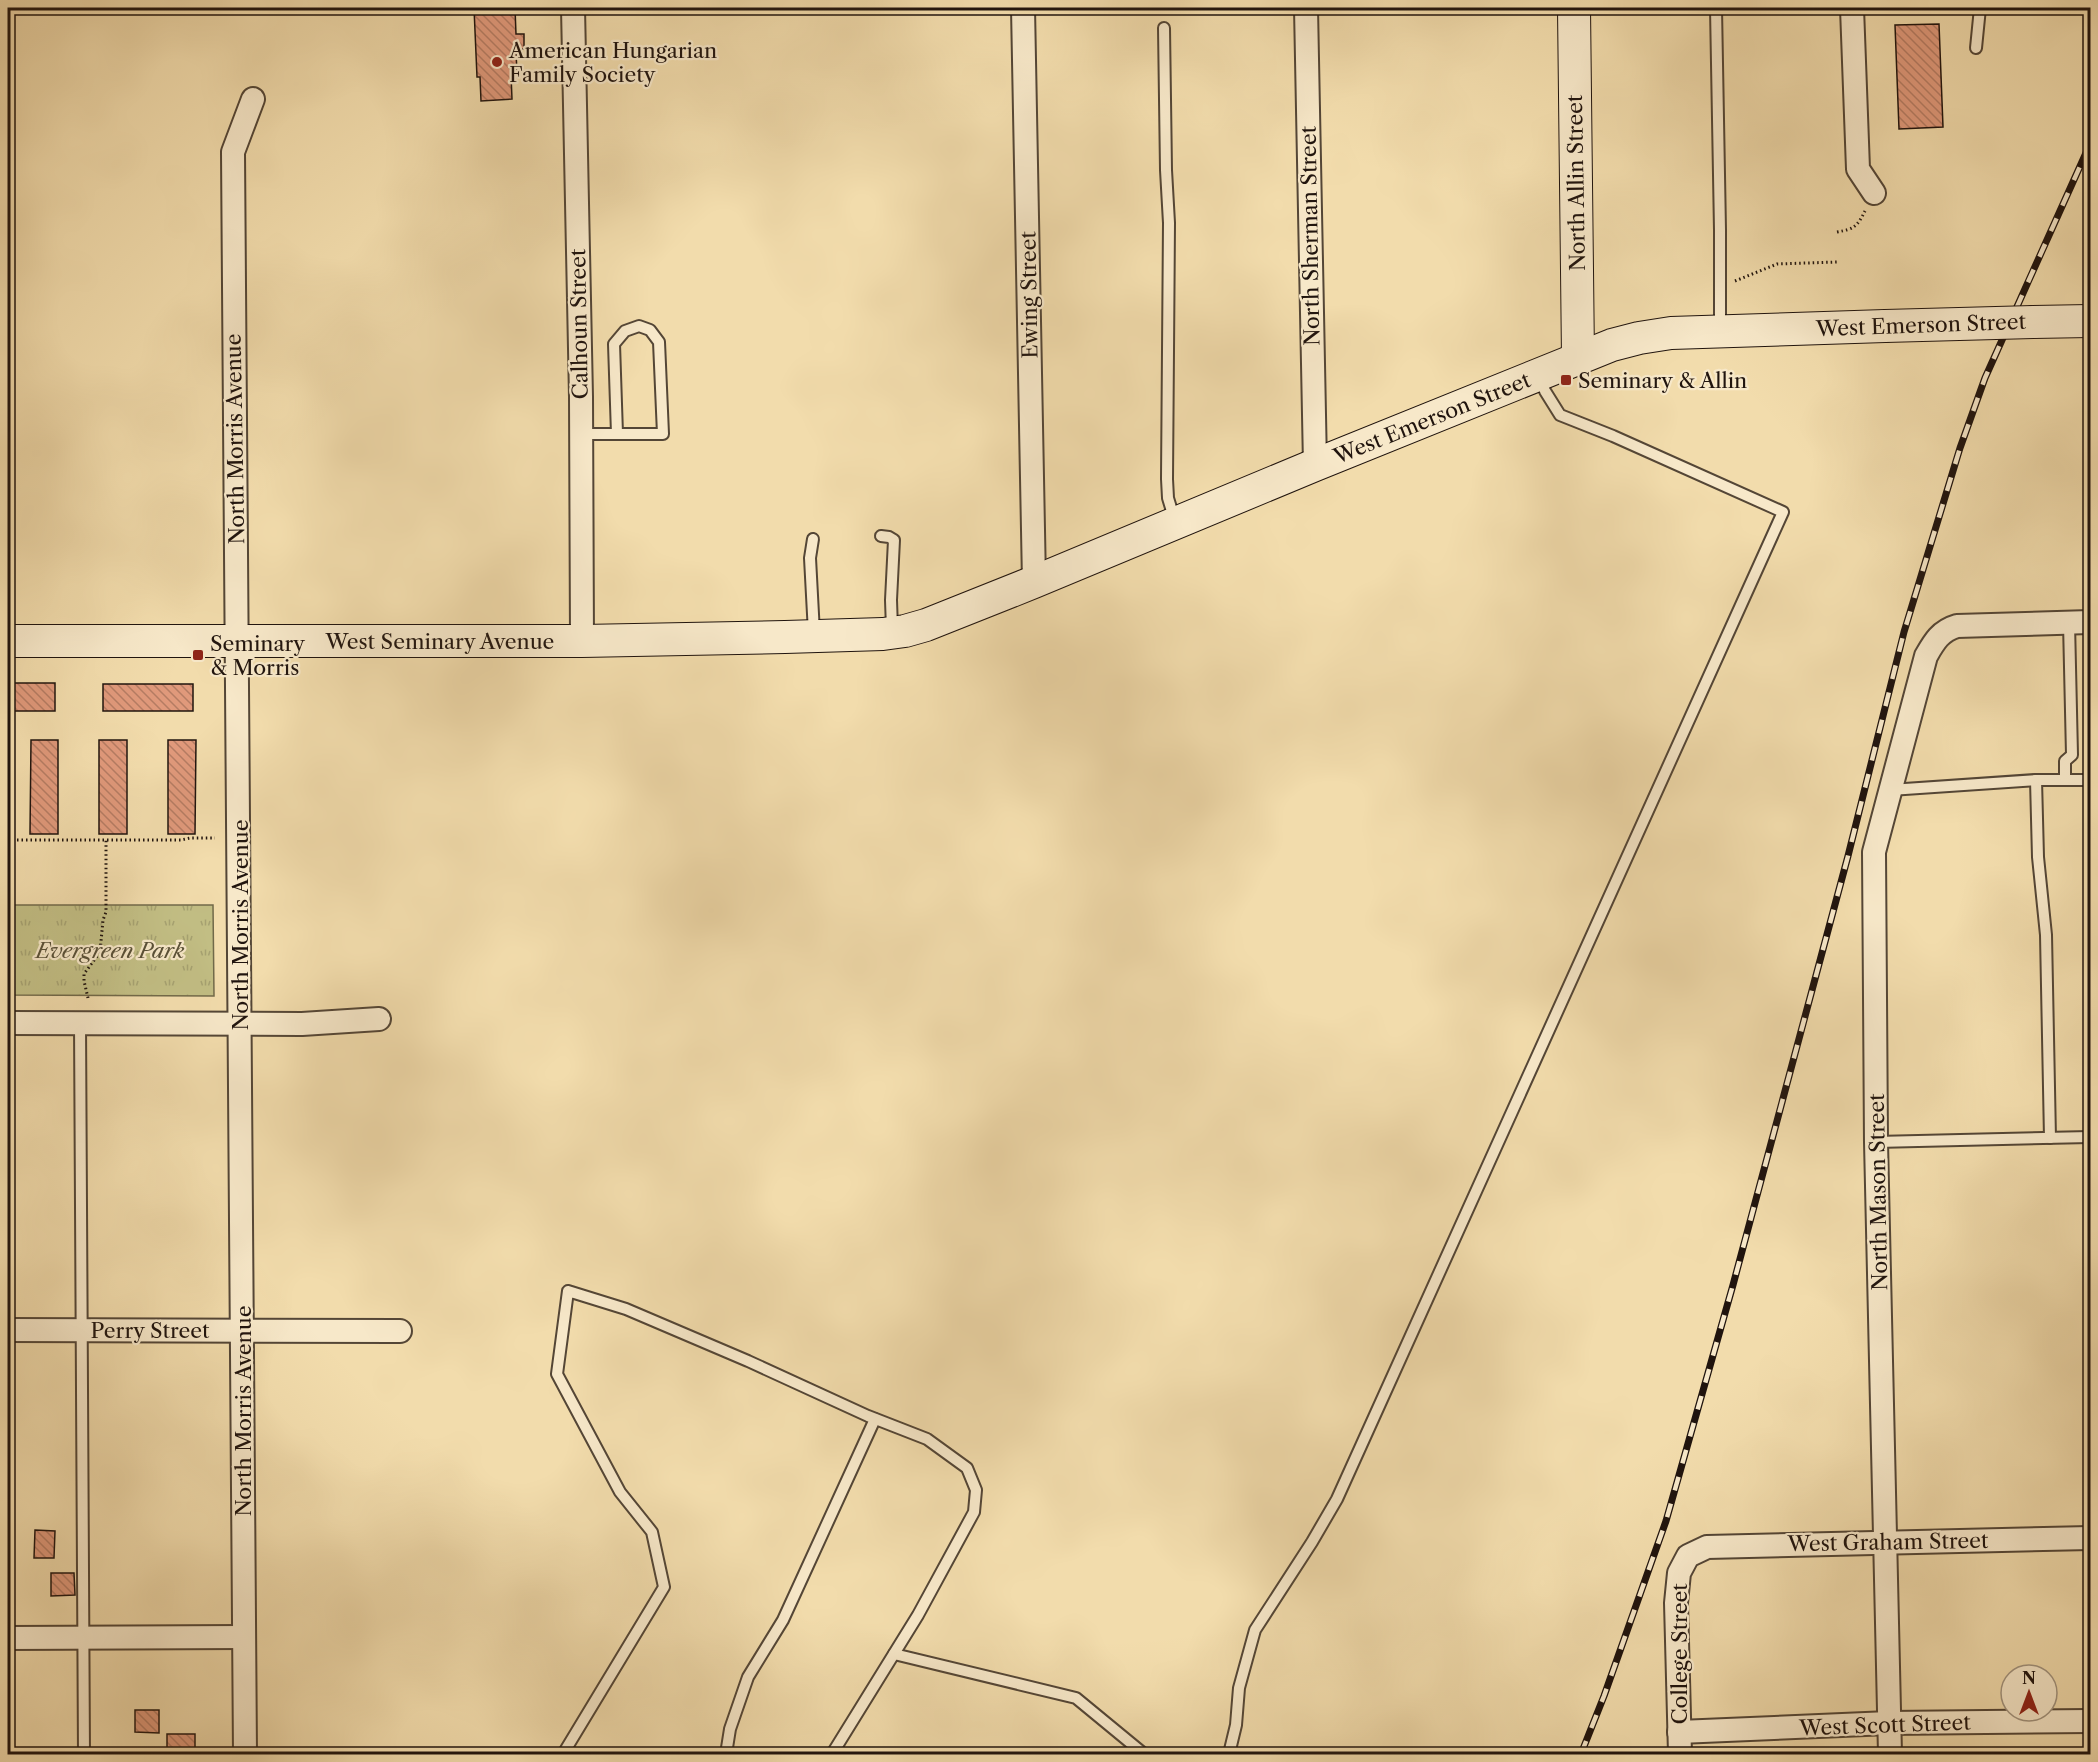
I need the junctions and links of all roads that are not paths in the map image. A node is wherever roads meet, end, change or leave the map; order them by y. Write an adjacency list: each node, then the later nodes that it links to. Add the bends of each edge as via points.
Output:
1 (573, 8): 16 (street, Calhoun Street)
2 (1023, 8): 22 (street, Ewing Street)
3 (1306, 8): 18 (street, North Sherman Street)
4 (1574, 8): 14 (street, North Allin Street)
5 (1716, 8): 13 (lane)
6 (1852, 8): 11 (street, via 1857,169)
7 (1980, 8): 9 (lane)
8 (1164, 28): 19 (lane, via 1169,223 1167,479)
9 (1977, 48)
10 (253, 99): 28 (street, North Morris Avenue, via 232,152)
11 (1874, 194)
12 (2091, 321): 13 (street, West Emerson Street, bridge)
13 (1720, 332): 14 (street, West Emerson Street, via 1640,338)
14 (1578, 358): 15 (street, West Emerson Street)
15 (1539, 374): 18 (street, West Emerson Street); 61 (lane, via 1560,415 1783,512 1337,1499 1255,1630 1239,1688)
16 (581, 434): 17 (lane); 27 (street, Calhoun Street)
17 (616, 434): 17 (lane, via 663,434 659,342 650,330 639,326 625,331 614,344)
18 (1315, 465): 19 (street, West Emerson Street)
19 (1176, 524): 22 (street, West Emerson Street)
20 (880, 536): 24 (lane, via 894,540)
21 (813, 539): 25 (lane, via 810,558)
22 (1034, 582): 24 (street, West Emerson Street, via 926,625)
23 (2080, 622): 30 (lane, via 2072,755 2065,761); 32 (street, North Mason Street, via 1957,626 1936,639 1926,656)
24 (892, 632): 25 (street, West Emerson Street)
25 (826, 636): 27 (street, West Seminary Avenue)
26 (8, 640): 28 (street, West Seminary Avenue)
27 (582, 641): 28 (street, West Seminary Avenue)
28 (237, 642): 36 (street, North Morris Avenue)
29 (2036, 780): 30 (lane); 32 (lane); 38 (lane, via 2046,935)
30 (2065, 780): 31 (lane)
31 (2091, 780)
32 (1890, 790): 39 (street, North Mason Street, via 1874,852)
33 (379, 1019): 36 (street)
34 (8, 1023): 35 (street)
35 (80, 1023): 36 (street); 41 (lane)
36 (240, 1024): 42 (street, North Morris Avenue)
37 (2091, 1137): 38 (lane)
38 (2050, 1138): 39 (lane)
39 (1876, 1142): 46 (street, North Mason Street)
40 (8, 1330): 41 (street, Perry Street)
41 (82, 1330): 42 (street, Perry Street); 50 (lane)
42 (243, 1331): 43 (street, Perry Street); 48 (street, North Morris Avenue)
43 (400, 1331)
44 (875, 1419): 51 (lane, via 927,1439 967,1468 976,1490 974,1512); 57 (lane, via 626,1310 568,1291 558,1374 620,1492 652,1532 664,1587); 58 (lane, via 783,1620 748,1677 730,1729)
45 (2091, 1538): 46 (street, West Graham Street)
46 (1885, 1542): 47 (street, West Graham Street, via 1707,1547); 53 (street, North Mason Street)
47 (1688, 1556): 54 (street, College Street, via 1679,1573 1676,1603)
48 (244, 1637): 50 (street); 56 (street, North Morris Avenue)
49 (8, 1638): 50 (street)
50 (84, 1638): 55 (lane)
51 (894, 1654): 59 (lane); 60 (lane, via 1076,1698)
52 (2091, 1721): 53 (street, West Scott Street)
53 (1889, 1723): 54 (street, West Scott Street); 63 (street, North Mason Street)
54 (1679, 1732): 62 (street, College Street)
55 (84, 1755)
56 (245, 1755)
57 (563, 1755)
58 (726, 1755)
59 (832, 1755)
60 (1144, 1755)
61 (1229, 1755)
62 (1680, 1755)
63 (1890, 1755)

